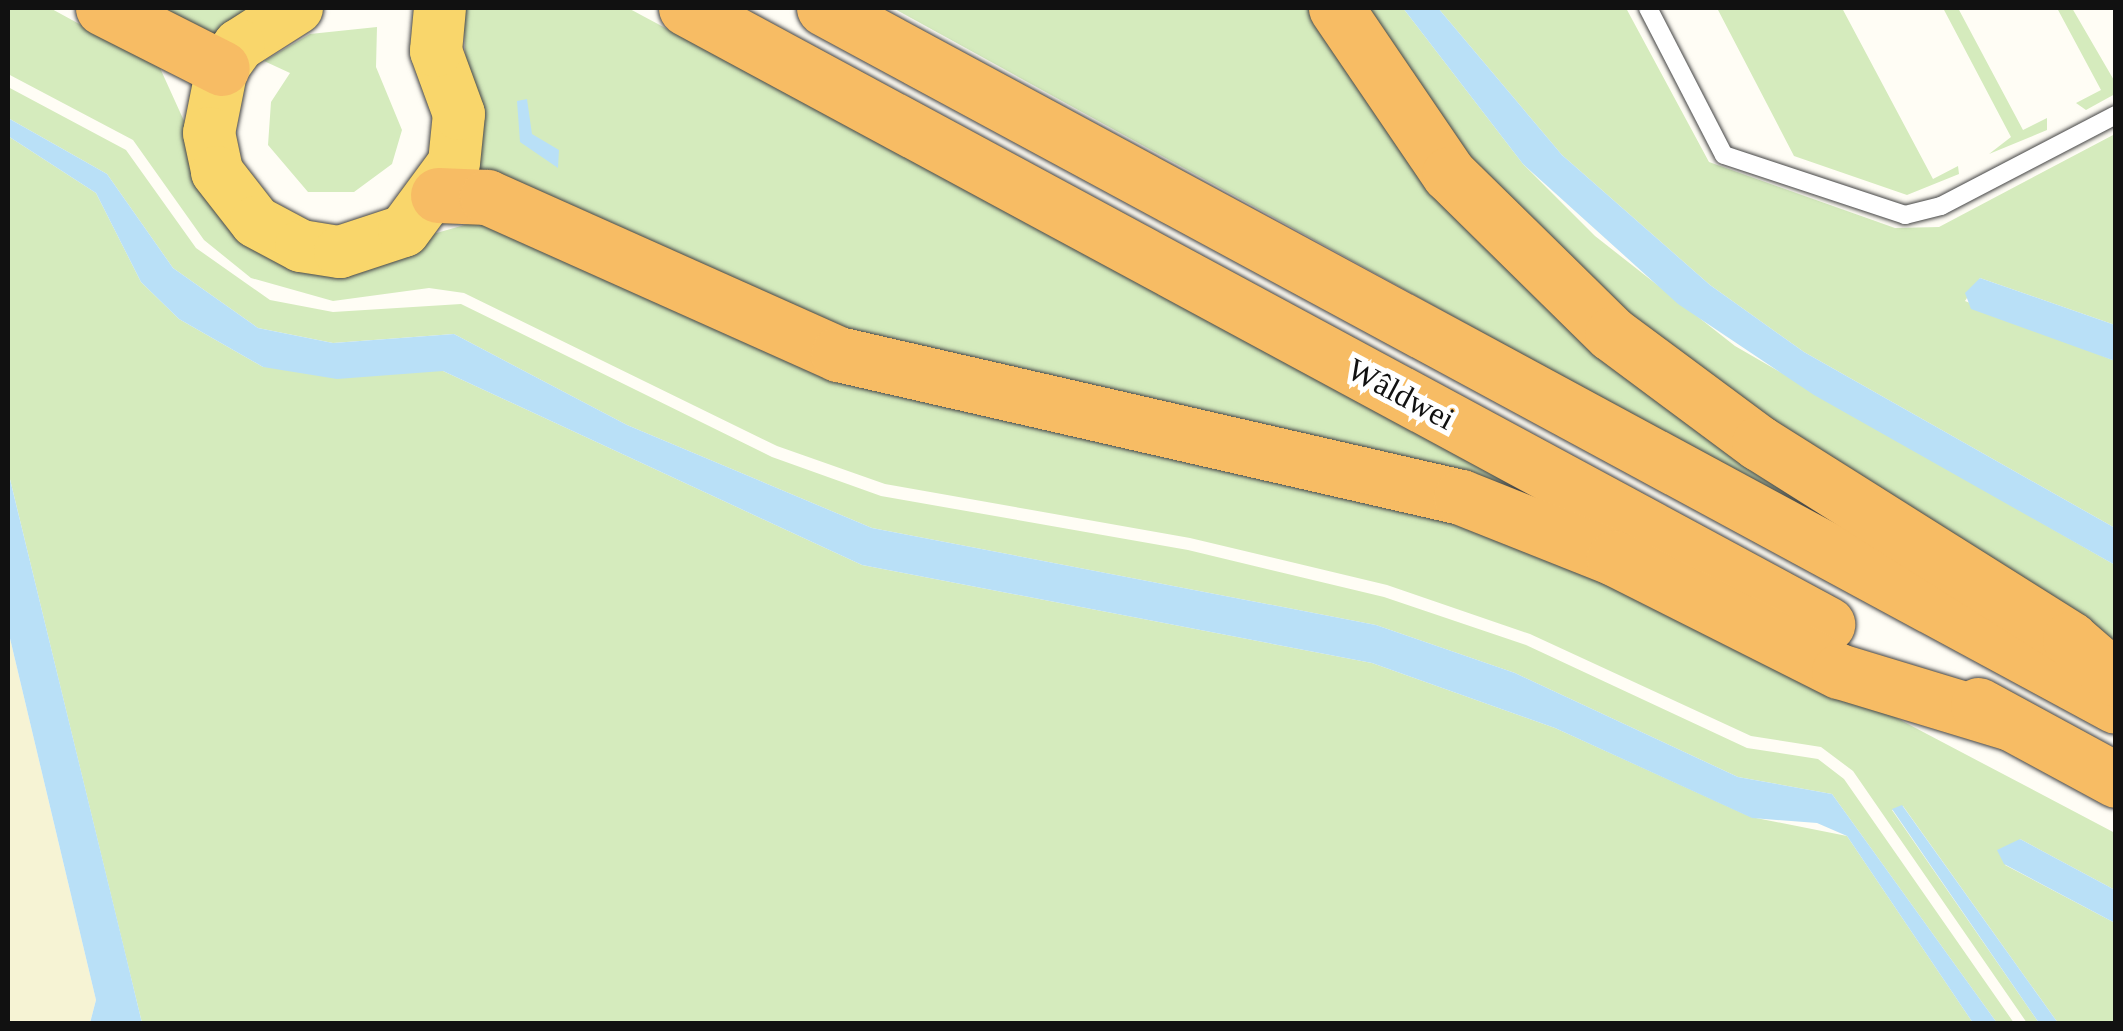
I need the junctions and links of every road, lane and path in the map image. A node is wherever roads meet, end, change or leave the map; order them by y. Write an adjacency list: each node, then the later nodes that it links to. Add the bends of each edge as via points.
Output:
1 (103, 8): 8 (highway)
2 (297, 8): 8 (main road, via 250,33)
3 (686, 8): 13 (highway, Wâldwei)
4 (824, 8): 12 (highway, Wâldwei)
5 (1336, 8): 11 (highway, via 1449,174 1601,324 1759,443 2070,640)
6 (1648, 8): 9 (lane, via 1724,155 1905,215 1941,206)
7 (424, 14): 8 (main road, via 404,53 427,97 428,156 411,186 364,220 302,220 262,191 236,136 242,82); 10 (main road, via 459,114 454,163)
8 (222, 68): 10 (main road, via 209,133 218,172 270,232 320,250 358,250 404,231)
9 (2116, 115)
10 (438, 195): 13 (highway, via 487,197 706,301 854,359 1460,498 1614,558 1838,671)
11 (2116, 679)
12 (2116, 706)
13 (2010, 723): 14 (highway, Wâldwei)
14 (2116, 780)

